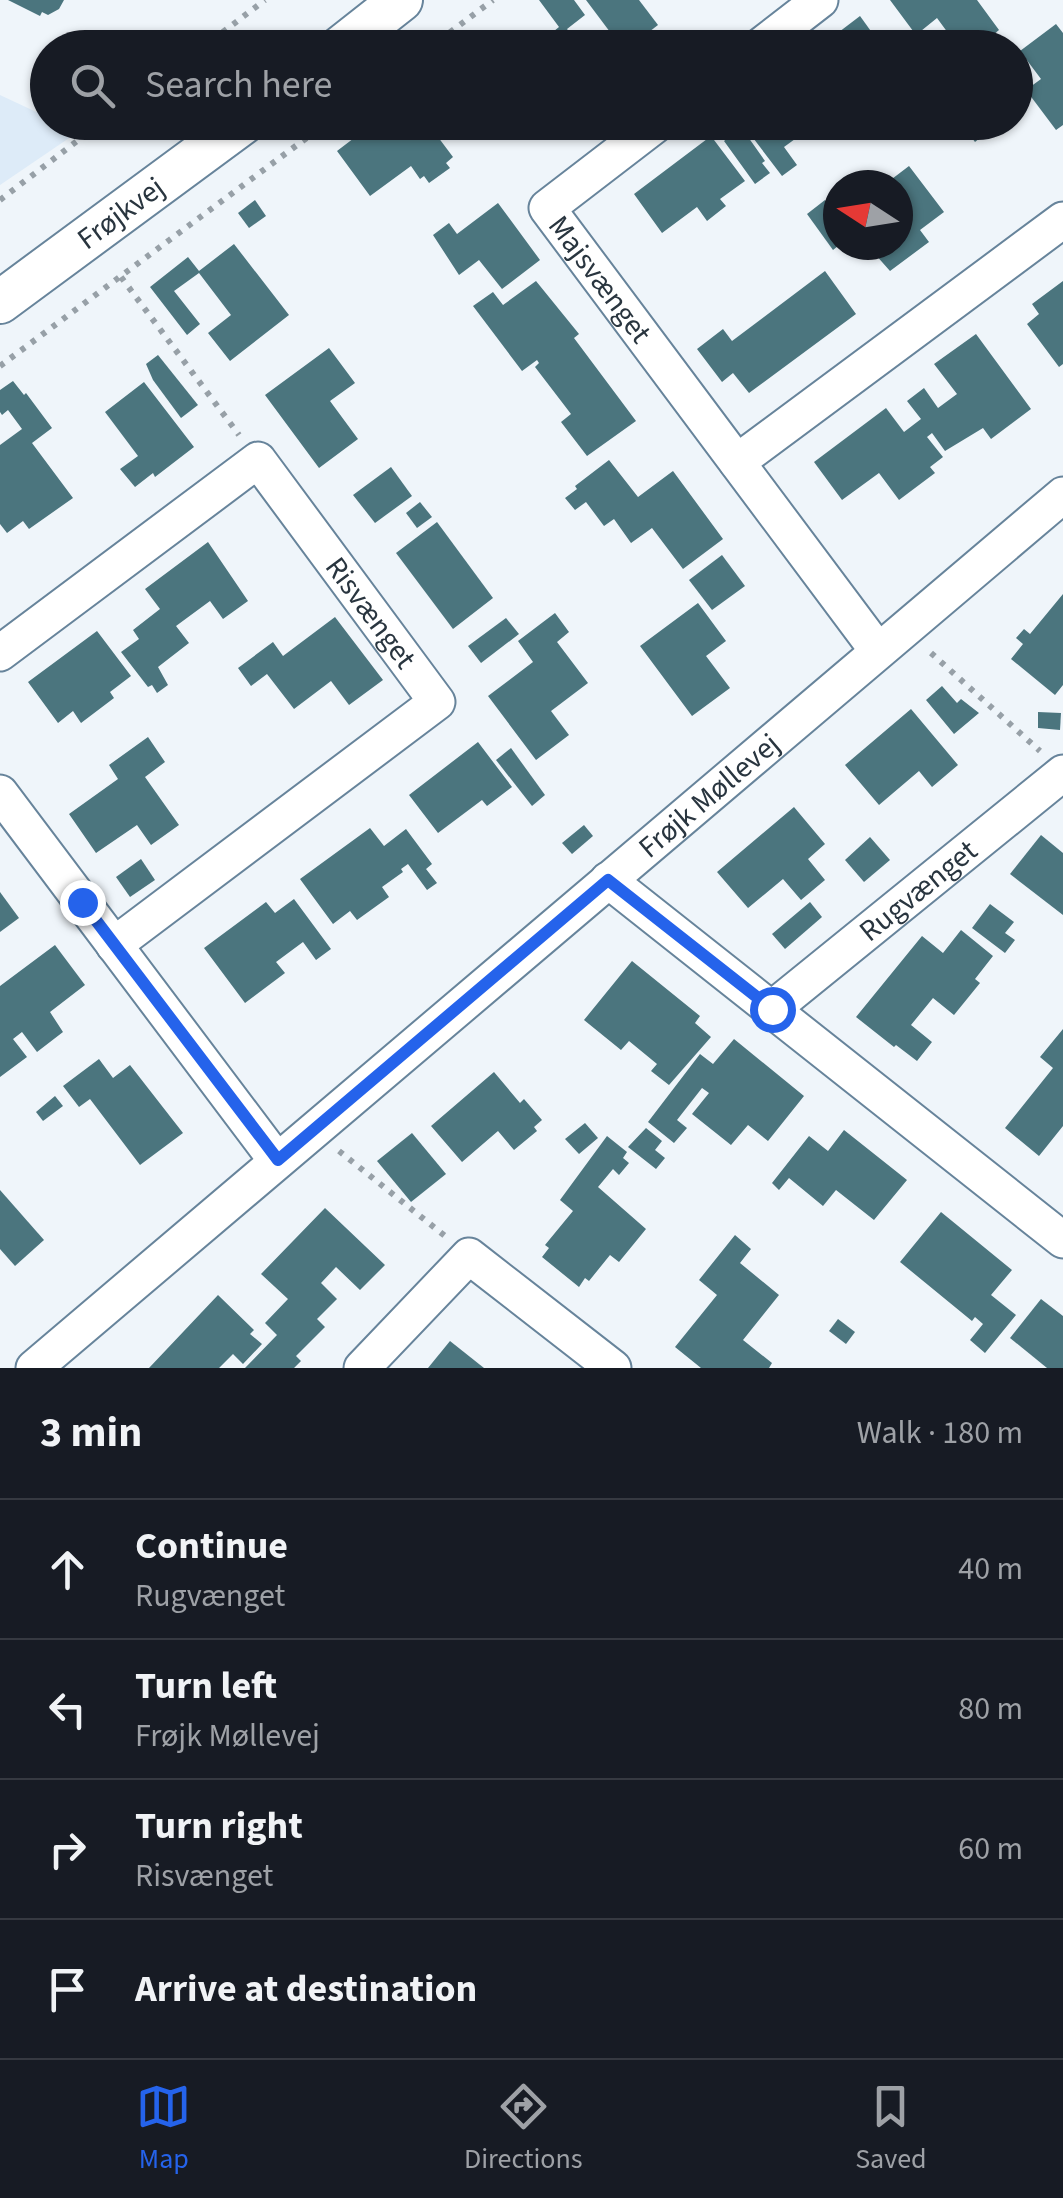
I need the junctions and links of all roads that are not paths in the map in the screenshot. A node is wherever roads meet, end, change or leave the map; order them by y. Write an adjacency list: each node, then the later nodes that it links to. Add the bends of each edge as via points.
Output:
1 (401, 0): 3 (street)
2 (820, 0): 4 (street)
3 (363, 30)
4 (781, 30)
5 (220, 140): 8 (street, Frøjkvej)
6 (636, 140): 9 (street, Majsvænget, via 547,208)
7 (1063, 220): 9 (street)
8 (0, 302)
9 (737, 462): 11 (street, Majsvænget)
10 (1063, 495): 11 (street, Frøjk Møllevej)
11 (878, 651): 15 (street, Frøjk Møllevej)
12 (0, 652): 16 (street, Risvænget, via 258,460 437,702)
13 (1056, 765): 17 (street, Rugvænget)
14 (0, 793): 16 (street)
15 (608, 880): 17 (street); 18 (street, Frøjk Møllevej)
16 (114, 944): 18 (street)
17 (772, 1009): 19 (street)
18 (278, 1160): 20 (street, Frøjk Møllevej)
19 (1063, 1240)
20 (34, 1368)
21 (362, 1368): 22 (street, via 469,1256)
22 (613, 1368)

